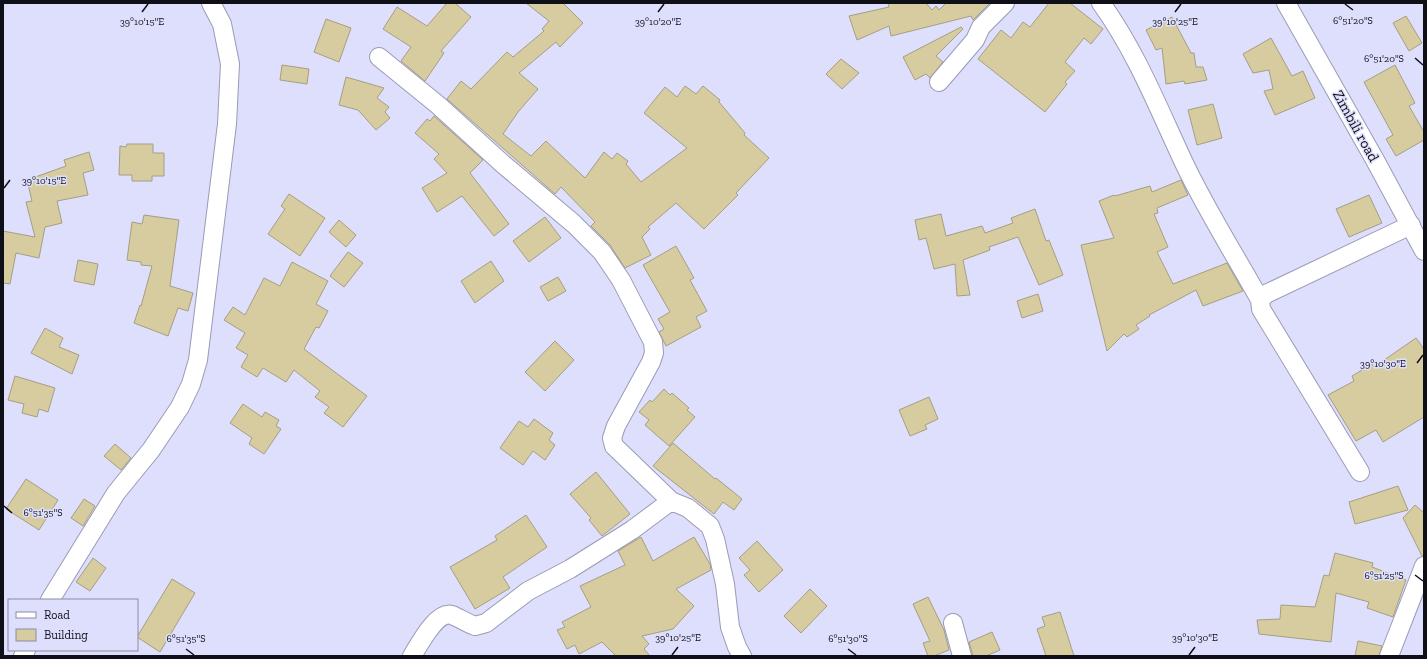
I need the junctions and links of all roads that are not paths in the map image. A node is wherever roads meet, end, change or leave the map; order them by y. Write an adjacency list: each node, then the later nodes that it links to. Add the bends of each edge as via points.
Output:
1 (211, 3): 13 (street, via 222,24 230,64 227,124 198,360 191,384 180,407 151,450 116,494)
2 (1005, 3): 6 (street, via 981,27 976,40)
3 (1101, 3): 9 (street, via 1136,60 1186,166)
4 (1286, 3): 7 (street, Zimbili road)
5 (379, 57): 11 (street, via 574,224 602,252 621,280 653,342 654,353 622,412 612,438 620,453)
6 (939, 82)
7 (1410, 225): 8 (street, Zimbili road); 9 (street, via 1266,294)
8 (1424, 251)
9 (1260, 300): 10 (street, via 1262,309)
10 (1360, 472)
11 (671, 501): 15 (street, via 613,542 528,591 486,623 475,626 450,614 441,616 433,623); 16 (street, via 688,508 710,526 725,584 730,627)
12 (1424, 566): 18 (street)
13 (51, 599)
14 (953, 623): 17 (street)
15 (412, 656)
16 (742, 656)
17 (962, 656)
18 (1389, 656)

